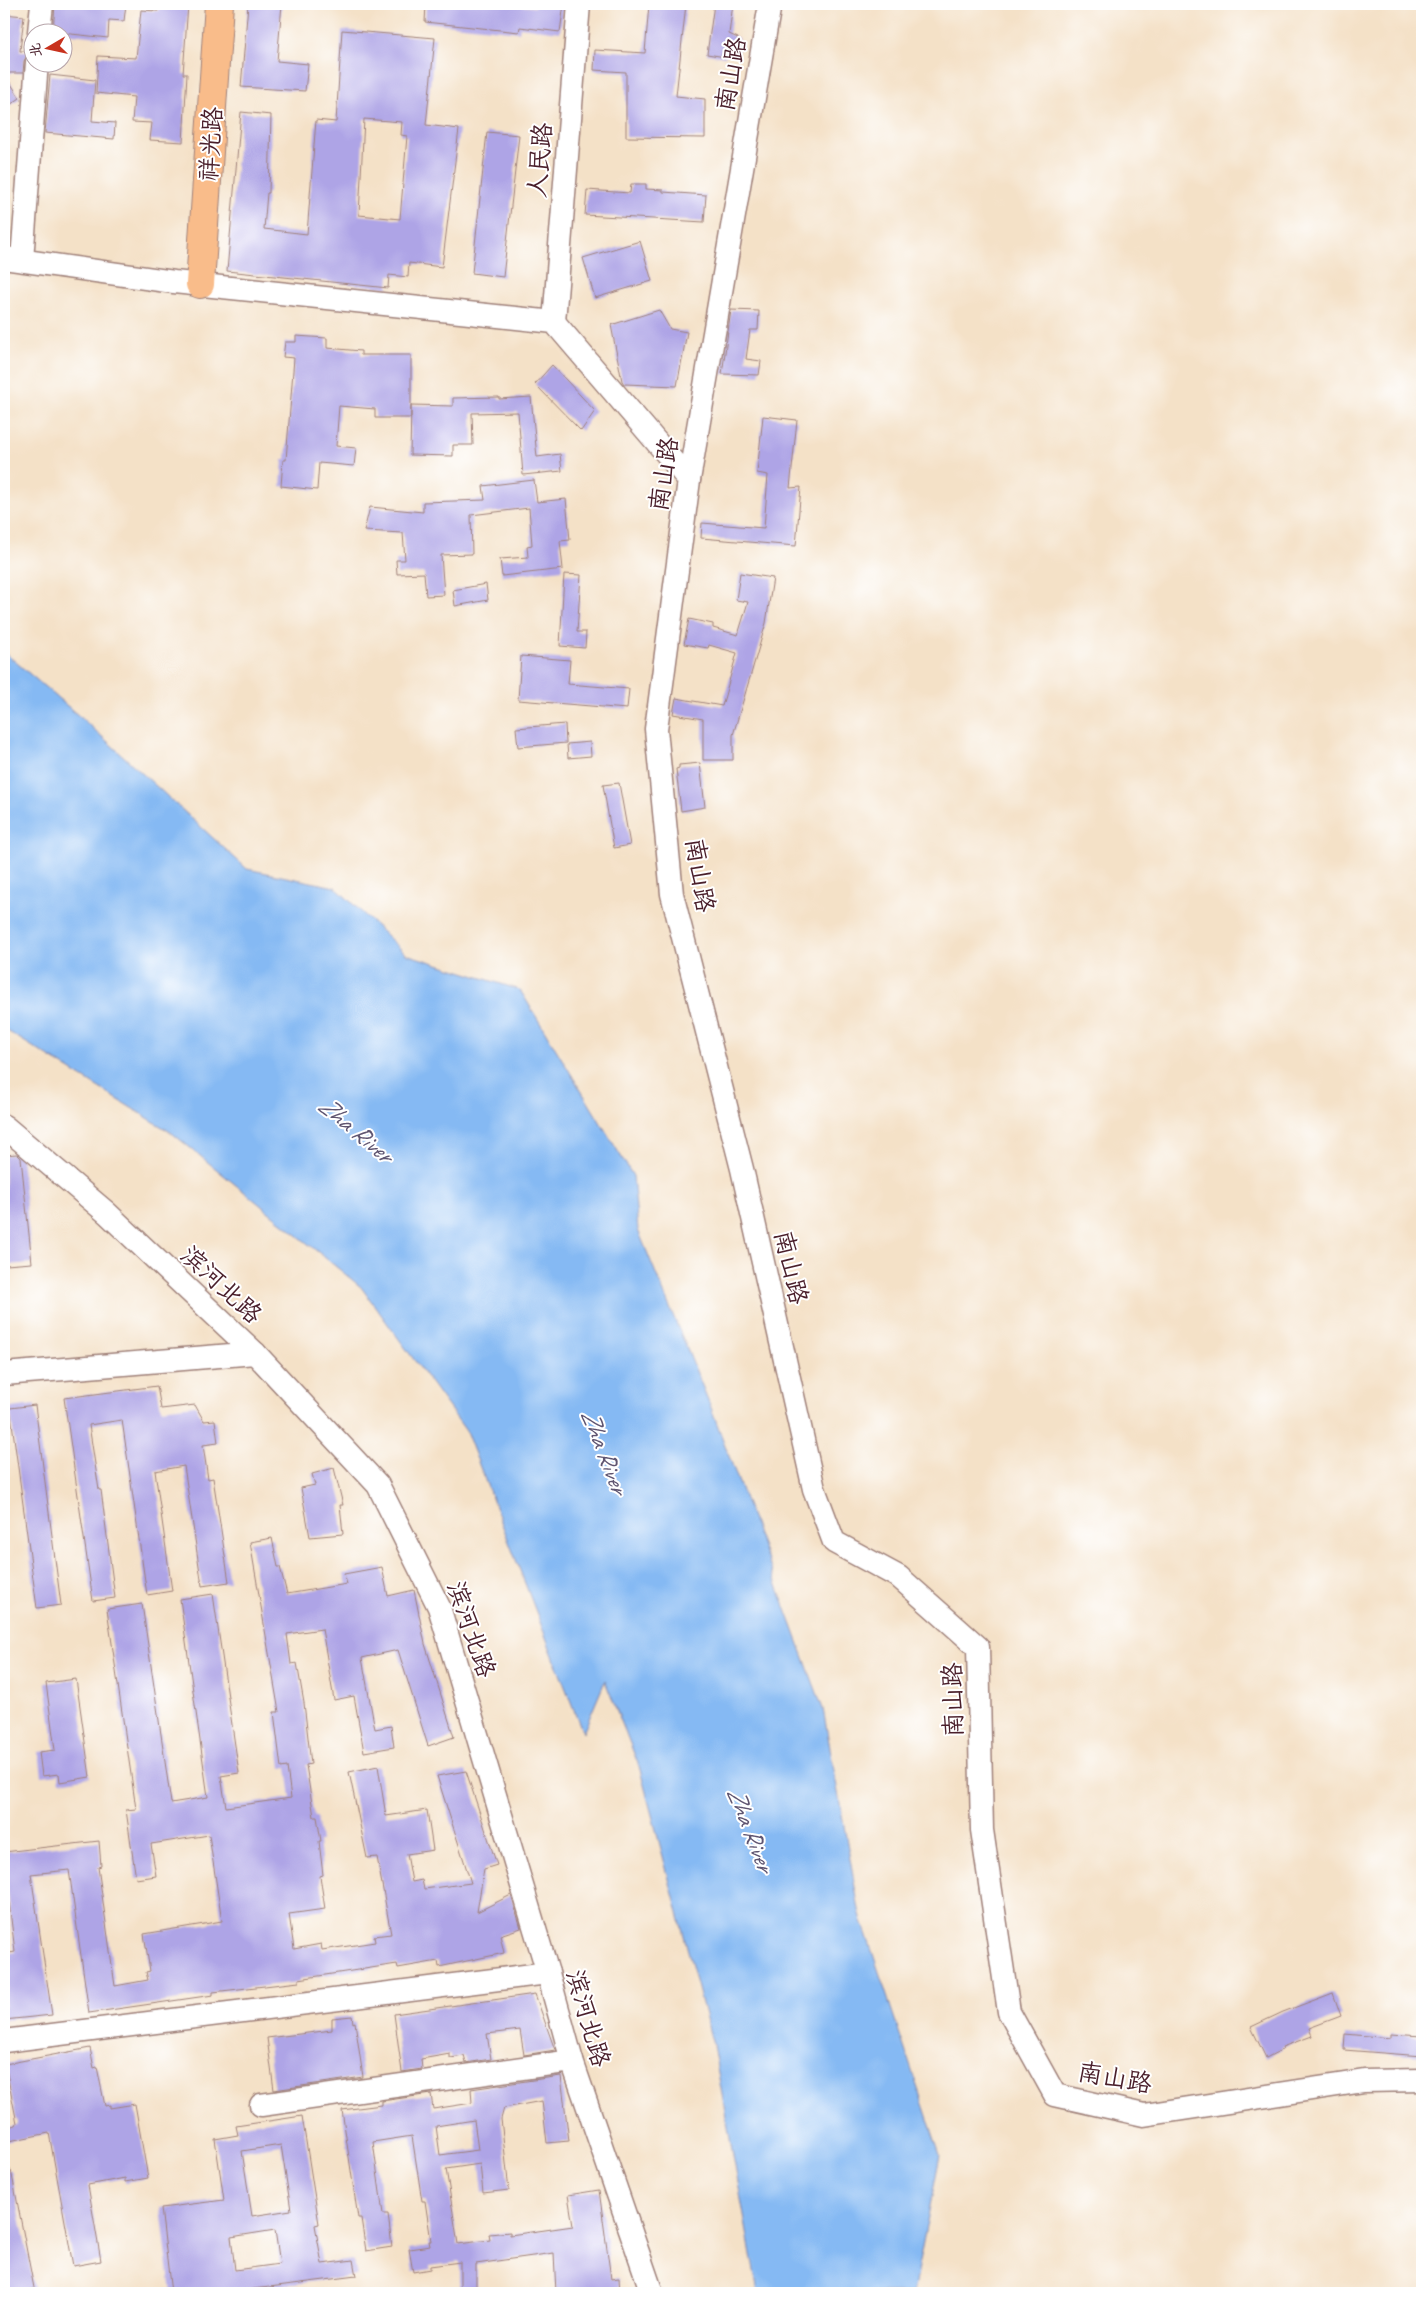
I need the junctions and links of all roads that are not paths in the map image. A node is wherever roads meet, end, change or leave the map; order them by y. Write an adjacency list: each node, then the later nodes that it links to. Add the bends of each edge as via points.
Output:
1 (42, 4): 5 (street)
2 (219, 4): 8 (main road, 祥光路)
3 (580, 4): 9 (street, 人民路)
4 (770, 4): 10 (street, 南山路)
5 (41, 22)
6 (36, 72): 7 (street)
7 (13, 259): 8 (street)
8 (200, 284): 9 (street)
9 (554, 322): 10 (street)
10 (688, 480): 17 (street, 南山路, via 656,729 672,894 742,1169 814,1490 834,1542 899,1577 978,1647 982,1830 1009,2012 1055,2095 1144,2115 1364,2081)
11 (4, 1126): 12 (street, 滨河北路, via 107,1212)
12 (255, 1353): 13 (street); 14 (street, 滨河北路, via 378,1485 439,1607)
13 (4, 1374)
14 (548, 1973): 15 (street); 16 (street, 滨河北路)
15 (4, 2041)
16 (572, 2061): 18 (street); 19 (street, 滨河北路)
17 (1422, 2080)
18 (261, 2105)
19 (652, 2293)

